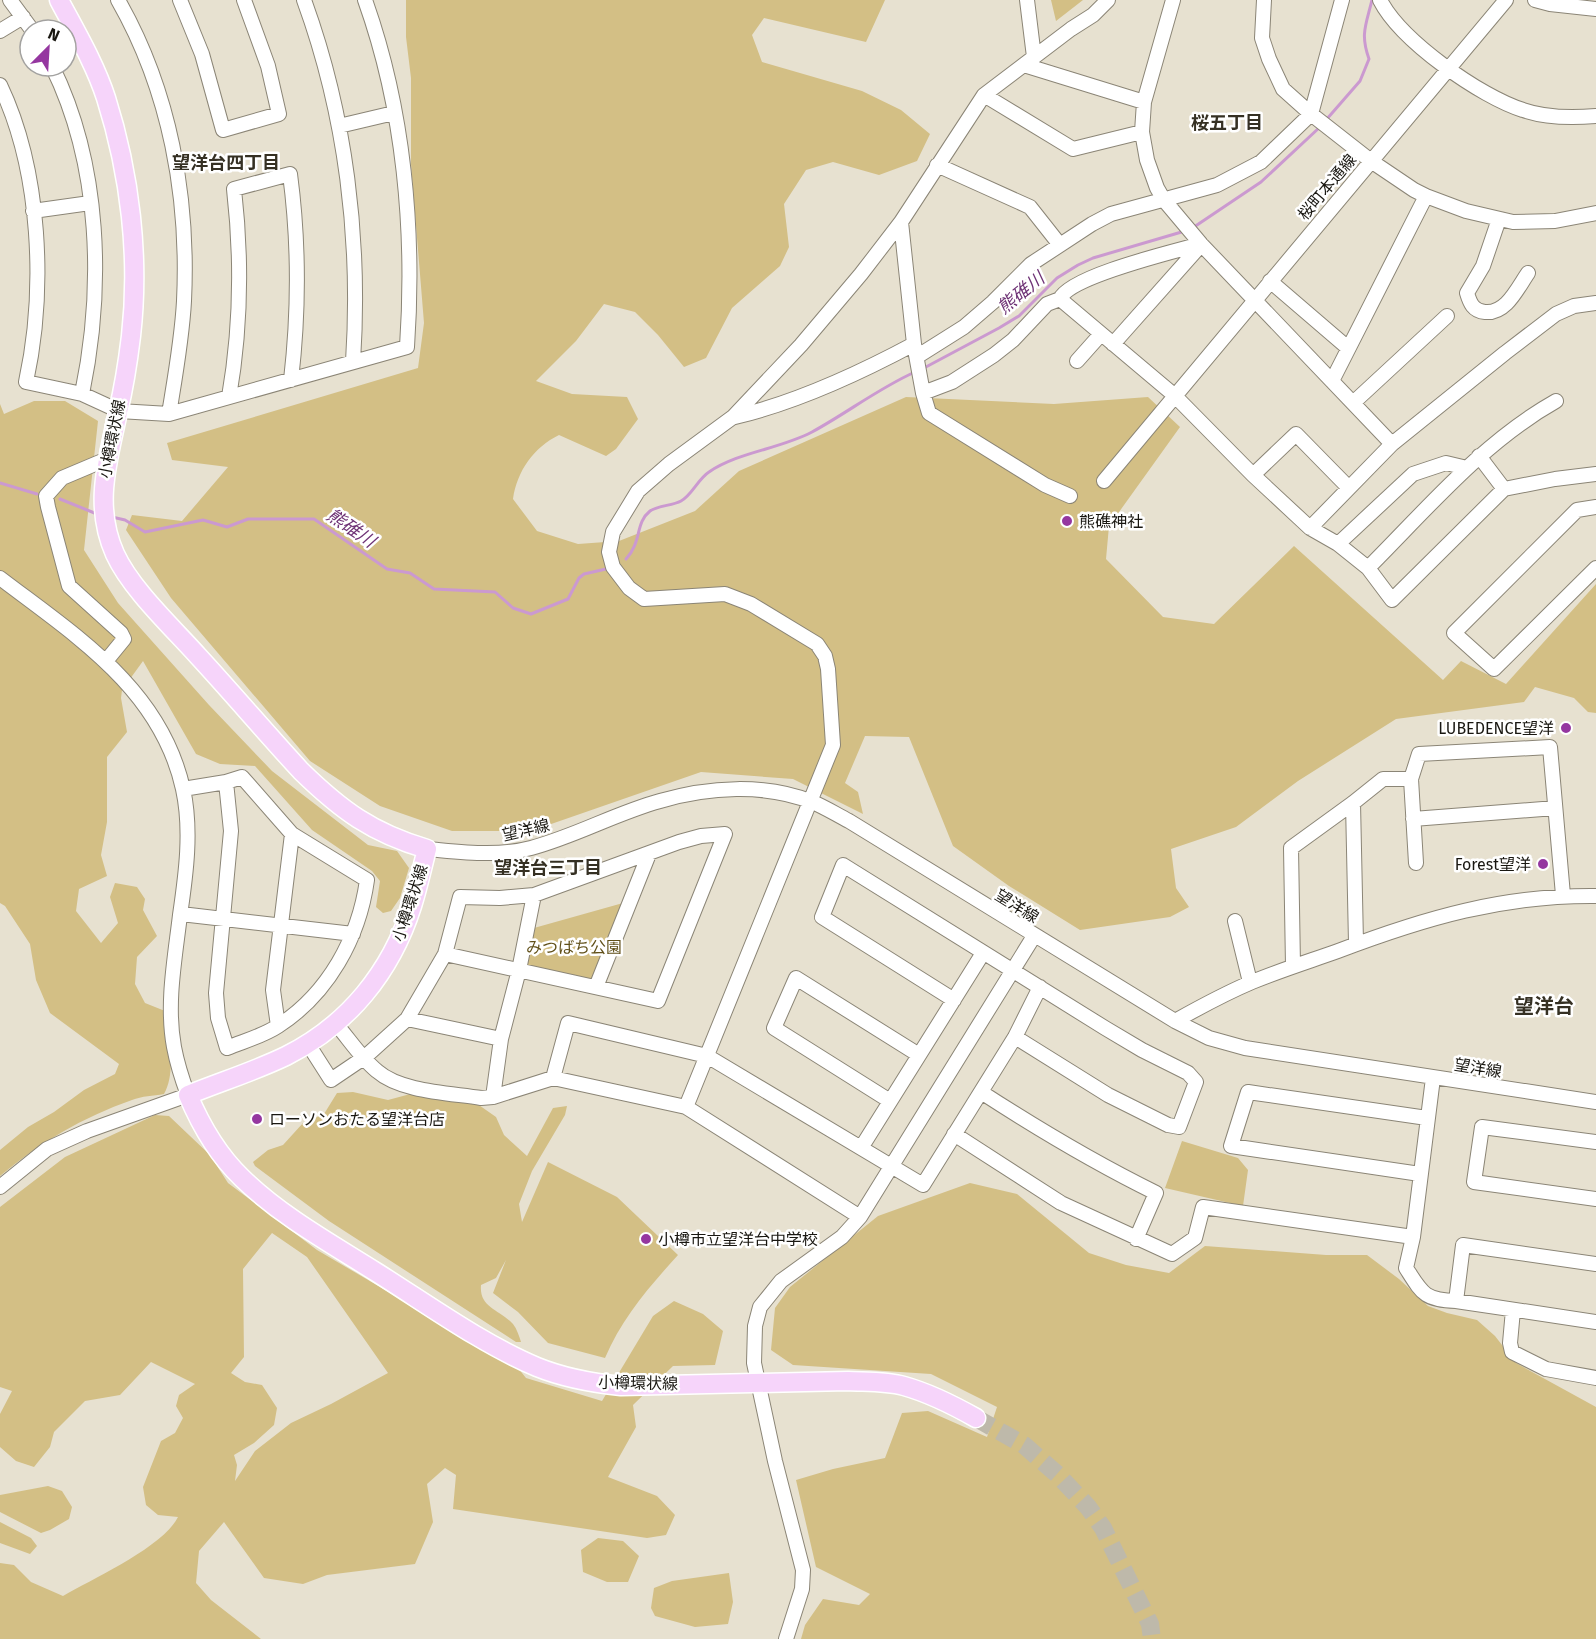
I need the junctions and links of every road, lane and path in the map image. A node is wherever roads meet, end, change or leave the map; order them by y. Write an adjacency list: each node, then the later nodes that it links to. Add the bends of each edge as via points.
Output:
1 (10, 0): 17 (street)
2 (59, 0): 61 (main road, 小樽環状線, via 105,98 132,224 134,302)
3 (118, 0): 62 (street, via 160,99 180,187 184,302)
4 (180, 0): 5 (street, via 202,54 223,130 279,114 268,66)
5 (244, 0)
6 (304, 0): 28 (street)
7 (365, 0): 25 (street)
8 (1027, 0): 19 (street)
9 (1108, 0): 19 (street, via 1082,24)
10 (1173, 0): 24 (street)
11 (1264, 0): 27 (street, via 1262,38 1269,59 1283,89)
12 (1342, 0): 27 (street)
13 (1380, 0): 20 (street, via 1400,27)
14 (1506, 0): 20 (street, 桜町本通線)
15 (1535, 0): 16 (street)
16 (1596, 9)
17 (23, 17): 18 (street)
18 (0, 31)
19 (1029, 61): 23 (street); 24 (street)
20 (1450, 69): 26 (street, via 1497,100 1525,111); 30 (street, 桜町本通線)
21 (57, 78): 34 (street, via 77,133)
22 (0, 85): 35 (street, via 21,143)
23 (984, 95): 29 (street, via 1073,149); 31 (street)
24 (1144, 102): 29 (street)
25 (394, 113): 28 (street); 52 (street, via 408,224 407,346)
26 (1596, 116)
27 (1319, 120): 30 (street); 33 (street, via 1250,168 1217,185)
28 (339, 126): 52 (street, via 353,240)
29 (1142, 132): 33 (street, via 1152,177)
30 (1371, 161): 32 (street); 42 (street, 桜町本通線)
31 (937, 165): 38 (street); 40 (street, via 1030,207)
32 (1426, 196): 37 (street); 49 (street)
33 (1164, 200): 39 (street); 40 (street, via 1111,214)
34 (90, 203): 35 (street); 56 (street, via 94,299)
35 (33, 211): 56 (street, via 36,295 26,381)
36 (1596, 213): 37 (street, via 1556,221)
37 (1499, 219): 41 (street, via 1483,266 1467,293 1470,305 1479,312 1494,313 1503,308)
38 (901, 222): 50 (street); 63 (street, via 801,345)
39 (1193, 234): 43 (street, via 1089,278 1062,293); 44 (street); 48 (street)
40 (1060, 244): 50 (street, via 1031,264 964,327)
41 (1528, 273)
42 (1270, 281): 44 (street, 桜町本通線); 49 (street)
43 (1059, 300): 47 (street); 55 (street, via 1047,304 994,356 952,382)
44 (1254, 301): 54 (street); 57 (street, 桜町本通線)
45 (1596, 303): 64 (street, via 1556,314)
46 (1447, 316): 60 (street)
47 (1101, 334): 48 (street); 51 (street)
48 (1113, 344): 57 (street)
49 (1348, 348): 54 (street)
50 (918, 360): 55 (street); 63 (street, via 883,360 801,396)
51 (1077, 361)
52 (353, 362): 53 (street)
53 (291, 380): 58 (street); 58 (street, via 297,276 290,174 234,189 240,298)
54 (1332, 381): 60 (street)
55 (923, 393): 73 (street, via 929,412 1045,485)
56 (82, 394): 61 (street)
57 (1174, 395): 69 (street); 70 (street, 桜町本通線)
58 (229, 397): 62 (street)
59 (1556, 401): 65 (street)
60 (1353, 403): 64 (street)
61 (119, 411): 62 (street); 66 (main road, 小樽環状線)
62 (169, 414)
63 (733, 417): 84 (street, via 638,491 613,532 609,552 613,567 629,588 644,598 725,594 751,604 817,644 828,669 833,745)
64 (1392, 444): 71 (street)
65 (1479, 456): 67 (street); 72 (street)
66 (107, 459): 80 (street, via 62,478 46,496 69,586 124,639); 89 (main road, 小樽環状線, via 103,484 107,527 126,573 323,793 361,822)
67 (1467, 468): 76 (street, via 1446,463 1413,474); 77 (street)
68 (1596, 474): 72 (street)
69 (1253, 475): 71 (street, via 1296,434); 75 (street)
70 (1104, 481)
71 (1348, 487): 75 (street)
72 (1504, 489): 77 (street, via 1392,600)
73 (1070, 496)
74 (1596, 507): 78 (street, via 1577,510 1454,633 1494,669)
75 (1310, 528): 76 (street)
76 (1338, 544): 77 (street)
77 (1368, 568)
78 (1596, 568)
79 (0, 578): 80 (street)
80 (106, 661): 83 (street, via 148,707 174,756)
81 (1411, 779): 85 (street, via 1383,779); 86 (street, via 1419,754 1550,747); 87 (street)
82 (226, 782): 83 (street); 88 (street, via 242,777); 96 (street, via 231,831)
83 (183, 789): 95 (street, via 188,840)
84 (811, 802): 89 (street, 望洋線, via 772,792 708,790 659,801 530,848 488,854); 100 (street, 望洋線, via 849,821); 119 (street)
85 (1353, 803): 101 (street); 104 (street, via 1292,848)
86 (1556, 808): 87 (street); 93 (street)
87 (1413, 819): 91 (street)
88 (292, 834): 98 (street); 99 (street, via 367,880)
89 (427, 849): 113 (main road, 小樽環状線, via 398,943 367,992)
90 (649, 854): 92 (street); 108 (street); 108 (street, via 701,836 725,834 658,1001)
91 (1416, 863)
92 (534, 895): 103 (street, via 460,897); 105 (street)
93 (1563, 896): 94 (street); 101 (street, via 1486,904)
94 (1596, 896)
95 (181, 914): 96 (street); 124 (street, via 172,990 173,1046)
96 (224, 918): 98 (street); 114 (street, via 216,993 227,1048)
97 (1234, 921): 107 (street)
98 (281, 926): 99 (street); 114 (street, via 273,990)
99 (354, 934): 114 (street, via 312,998)
100 (1034, 936): 106 (street); 112 (street, 望洋線)
101 (1356, 943): 104 (street)
102 (983, 953): 106 (street); 110 (street); 110 (street, via 843,865 822,917)
103 (445, 954): 105 (street); 111 (street)
104 (1293, 966): 107 (street)
105 (519, 970): 108 (street); 116 (street)
106 (1012, 970): 109 (street); 133 (street)
107 (1250, 982): 112 (street)
108 (596, 987)
109 (1040, 987): 115 (street); 115 (street, via 1142,1050 1188,1073 1196,1082 1179,1127 1108,1095)
110 (954, 1000): 118 (street)
111 (407, 1018): 116 (street); 120 (street)
112 (1175, 1021): 122 (street, 望洋線, via 1209,1038 1245,1048)
113 (336, 1024): 117 (main road, 小樽環状線); 120 (street)
114 (278, 1026)
115 (1015, 1037): 123 (street)
116 (501, 1039): 125 (street)
117 (308, 1044): 120 (street, via 331,1080); 124 (main road, 小樽環状線)
118 (919, 1055): 126 (street); 126 (street, via 796,978 774,1028)
119 (707, 1056): 121 (street, via 568,1023); 128 (street); 132 (street)
120 (365, 1057): 125 (street, via 376,1071 407,1085)
121 (553, 1078): 125 (street); 128 (street)
122 (1433, 1078): 127 (street, 望洋線); 129 (street)
123 (981, 1092): 130 (street); 139 (street, via 1100,1165 1156,1193)
124 (188, 1095): 135 (street, via 47,1149); 145 (main road, 小樽環状線, via 208,1137 256,1191 308,1229 499,1350 538,1368 587,1382 621,1386)
125 (493, 1097)
126 (890, 1101): 132 (street)
127 (1596, 1102)
128 (686, 1107): 137 (street)
129 (1427, 1118): 134 (street); 134 (street, via 1248,1092 1231,1146)
130 (954, 1134): 133 (street, via 923,1185); 139 (street, via 1061,1203)
131 (1596, 1142): 136 (street, via 1482,1126 1474,1182)
132 (861, 1148): 133 (street)
133 (891, 1167): 137 (street)
134 (1420, 1173): 138 (street)
135 (0, 1187)
136 (1596, 1199)
137 (860, 1217): 145 (street, via 842,1237 781,1281 760,1307 753,1341)
138 (1413, 1237): 139 (street, via 1203,1207 1196,1238 1172,1254); 141 (street, via 1406,1268 1422,1293)
139 (1136, 1239)
140 (1596, 1264): 141 (street, via 1463,1245)
141 (1456, 1301): 142 (street)
142 (1513, 1310): 143 (street); 144 (street, via 1512,1352 1546,1370)
143 (1596, 1322)
144 (1596, 1378)
145 (759, 1383): 146 (main road, 小樽環状線, via 886,1383 950,1403); 147 (street, via 803,1570 802,1589)
146 (976, 1418)
147 (786, 1639)

